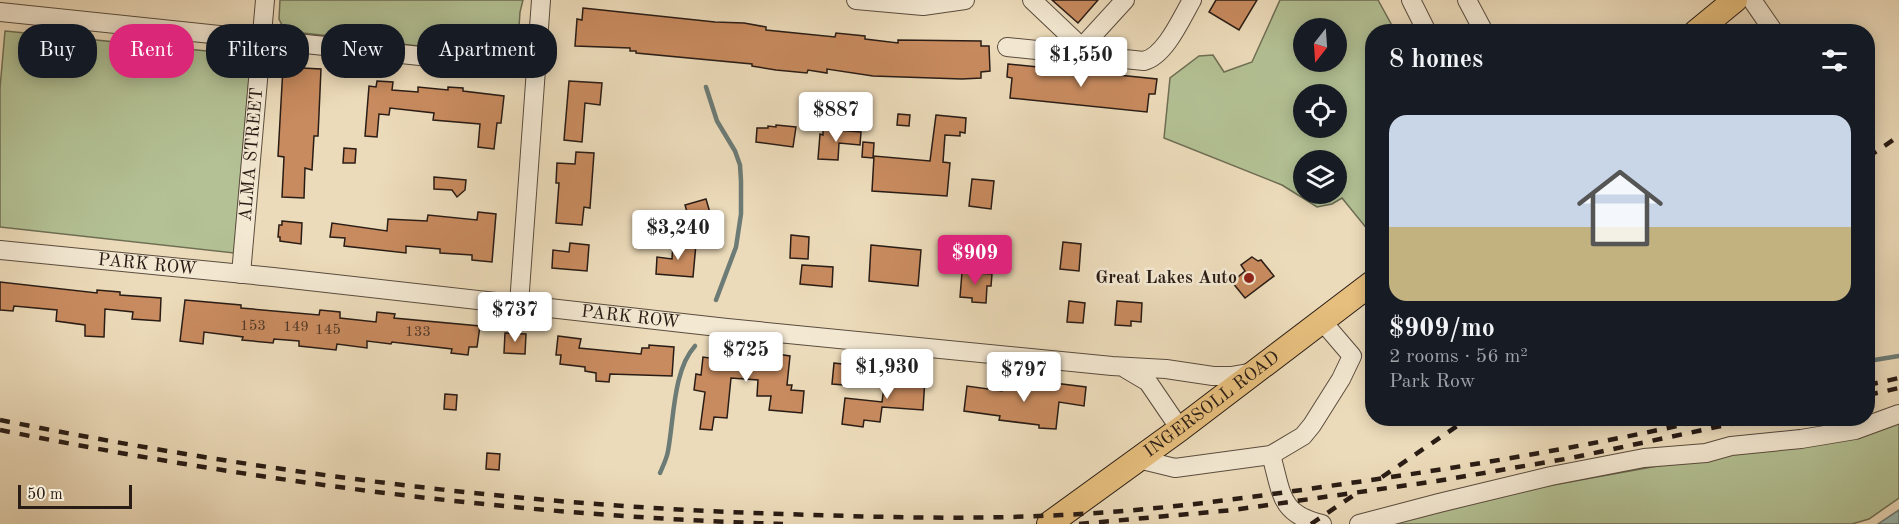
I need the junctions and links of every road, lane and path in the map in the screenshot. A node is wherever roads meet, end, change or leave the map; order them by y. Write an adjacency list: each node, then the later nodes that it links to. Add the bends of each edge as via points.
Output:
1 (265, 0): 13 (street, ALMA STREET)
2 (541, 0): 14 (street)
3 (856, 0): 4 (street, via 923,6)
4 (965, 0)
5 (1032, 0): 22 (street)
6 (1125, 0): 22 (street)
7 (1192, 0): 22 (street, via 1166,44 1152,59)
8 (1411, 0): 15 (street)
9 (1467, 0): 16 (street)
10 (1734, 0): 17 (main road)
11 (1752, 0): 18 (street)
12 (0, 12): 19 (street)
13 (263, 24)
14 (539, 24)
15 (1423, 24)
16 (1480, 24)
17 (1706, 24)
18 (1768, 24)
19 (206, 33)
20 (309, 44): 23 (street)
21 (1007, 47): 22 (street)
22 (1086, 51)
23 (417, 56)
24 (258, 78): 27 (street, ALMA STREET)
25 (534, 78): 29 (street)
26 (0, 250): 27 (street, PARK ROW)
27 (241, 274): 29 (street, PARK ROW)
28 (1365, 288): 30 (main road, INGERSOLL ROAD)
29 (519, 304): 31 (street, PARK ROW)
30 (1322, 321): 32 (main road, INGERSOLL ROAD); 37 (street, via 1352,356 1303,436)
31 (1120, 366): 32 (street, PARK ROW, via 1213,376); 36 (street, PARK ROW, via 1148,382)
32 (1257, 371): 36 (main road, INGERSOLL ROAD)
33 (1899, 414): 34 (street)
34 (1875, 423)
35 (1866, 426): 41 (street, via 1706,453 1644,458 1551,476)
36 (1180, 429): 38 (main road, INGERSOLL ROAD)
37 (1271, 455): 38 (street, via 1175,468); 40 (street, via 1287,506)
38 (1138, 459): 39 (main road, INGERSOLL ROAD)
39 (1049, 524)
40 (1322, 524)
41 (1359, 524)

